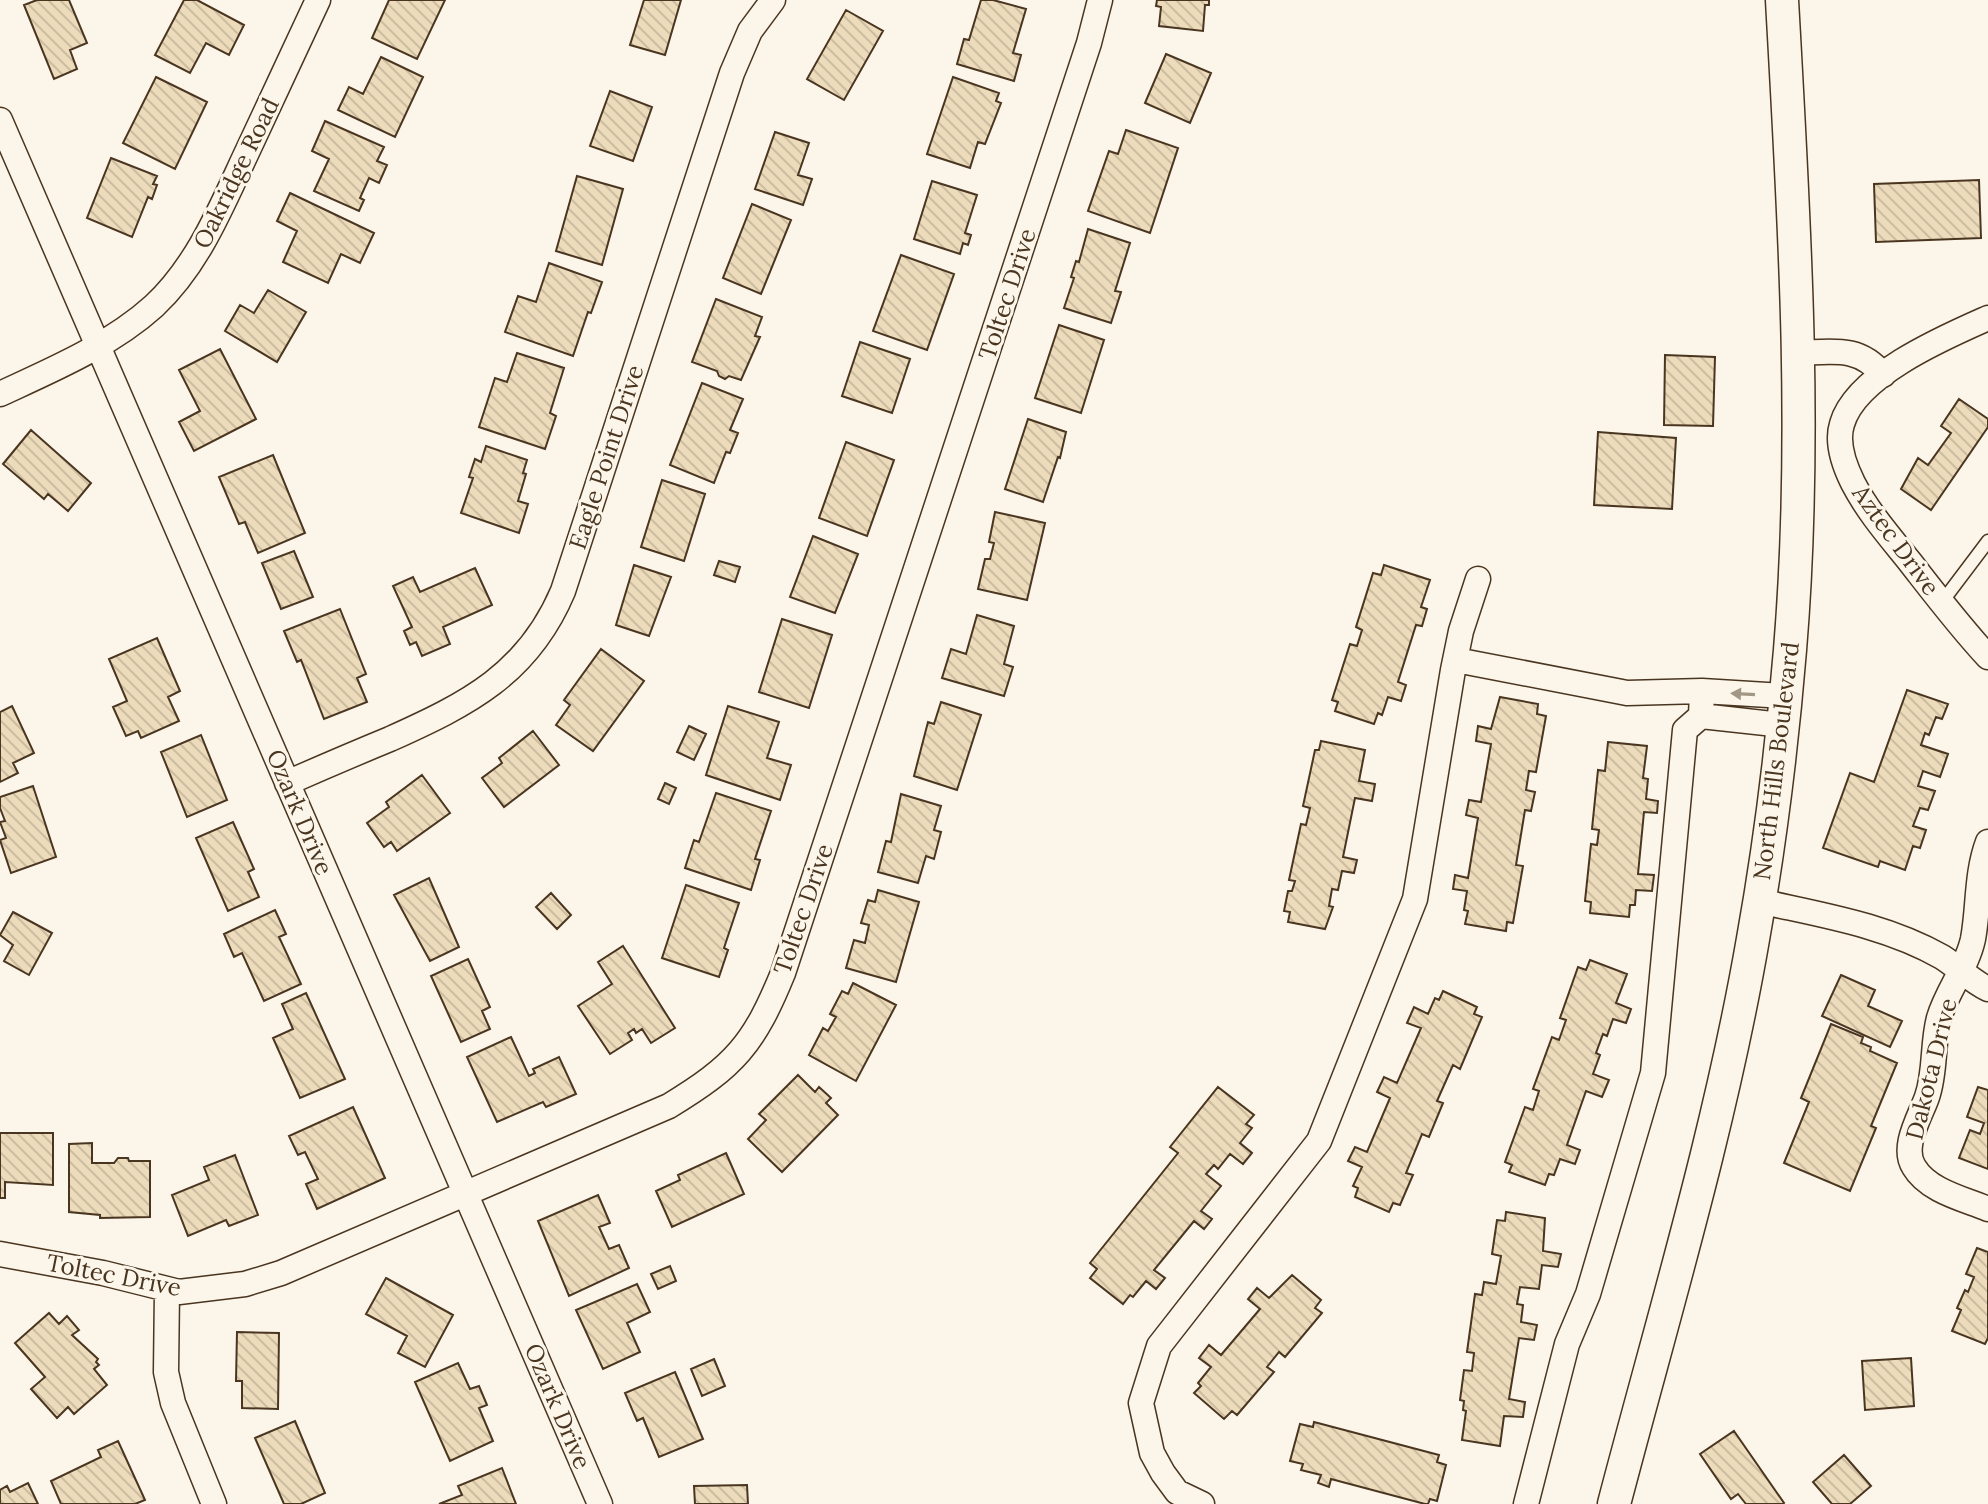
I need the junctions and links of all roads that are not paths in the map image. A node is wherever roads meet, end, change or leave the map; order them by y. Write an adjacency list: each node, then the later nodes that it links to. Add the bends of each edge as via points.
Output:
1 (318, 0): 7 (street, Oakridge Road, via 194,258 153,307)
2 (773, 0): 18 (street, Eagle Point Drive, via 750,31 732,73 563,591 535,642 500,680 466,703)
3 (1100, 0): 23 (street, Toltec Drive, via 767,1011 753,1035 710,1082 669,1106)
4 (1782, 0): 8 (street, North Hills Boulevard)
5 (0, 120): 7 (street, Ozark Drive)
6 (1988, 318): 9 (street, Aztec Drive)
7 (97, 345): 10 (street, Oakridge Road); 18 (street, Ozark Drive)
8 (1798, 353): 9 (street, via 1850,352 1864,356); 17 (street, North Hills Boulevard, via 1797,520)
9 (1883, 375): 13 (street, Aztec Drive, via 1843,421 1845,464 1868,509)
10 (0, 394)
11 (1988, 541): 13 (lane)
12 (1478, 579): 15 (street)
13 (1942, 602): 14 (street, Aztec Drive)
14 (1988, 657)
15 (1456, 660): 16 (street); 29 (street, via 1415,899 1319,1141 1159,1346 1141,1403 1152,1453 1163,1473 1177,1492)
16 (1701, 704): 17 (street); 30 (street, via 1685,730 1653,1073 1588,1294 1567,1344)
17 (1784, 710): 20 (street, North Hills Boulevard)
18 (287, 783): 23 (street, Ozark Drive)
19 (1988, 842): 21 (street, Dakota Drive, via 1978,881 1973,941)
20 (1759, 901): 21 (street, via 1884,931); 31 (street, North Hills Boulevard, via 1713,1128)
21 (1960, 971): 22 (street); 24 (street, Dakota Drive, via 1938,1022 1929,1089 1910,1157 1923,1178)
22 (1988, 989)
23 (466, 1194): 26 (street, Toltec Drive, via 281,1273 245,1284); 28 (street, Ozark Drive)
24 (1988, 1209)
25 (0, 1254): 26 (street, Toltec Drive)
26 (167, 1290): 27 (street, via 166,1372 173,1403)
27 (214, 1504)
28 (600, 1504)
29 (1202, 1504)
30 (1526, 1504)
31 (1614, 1504)

